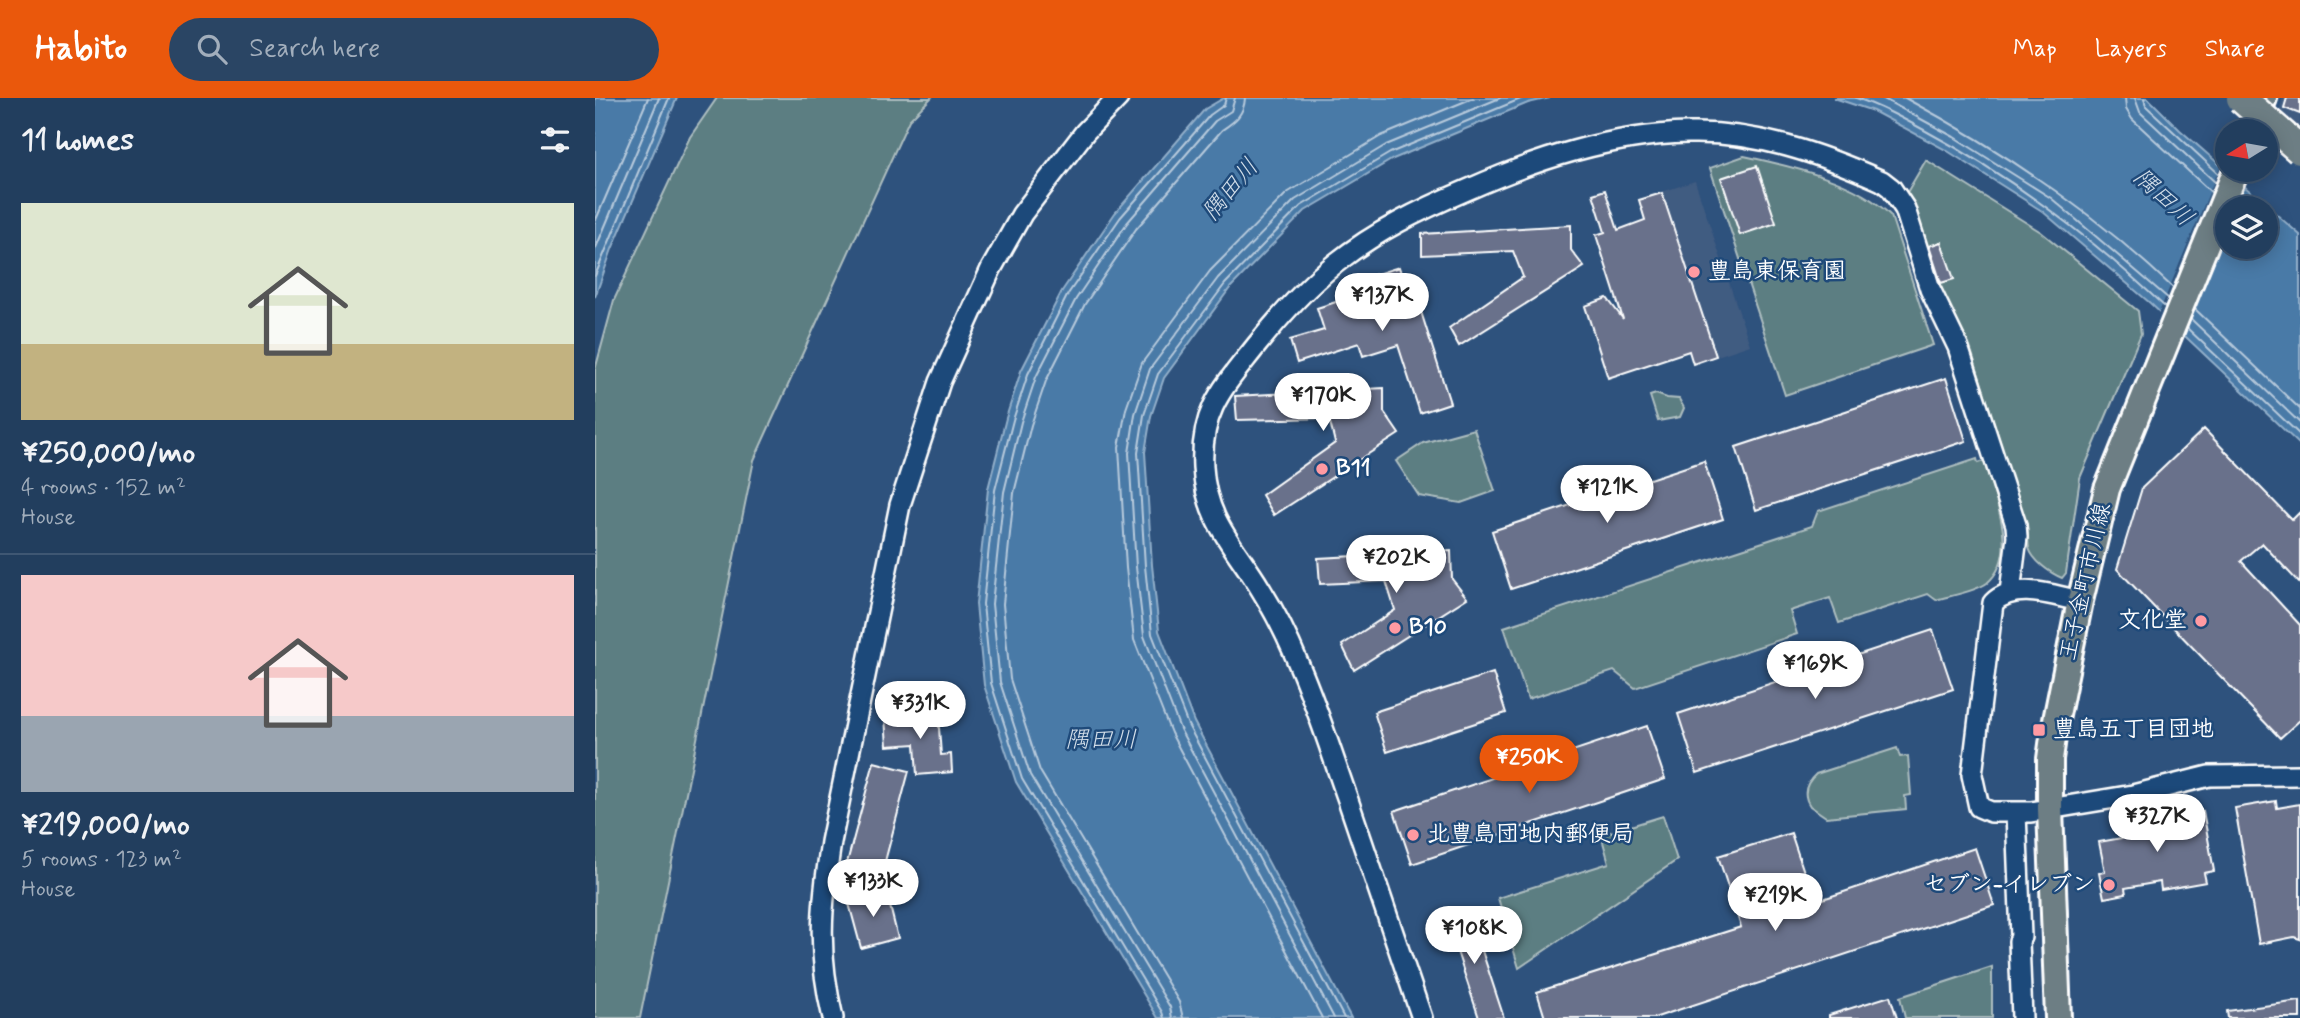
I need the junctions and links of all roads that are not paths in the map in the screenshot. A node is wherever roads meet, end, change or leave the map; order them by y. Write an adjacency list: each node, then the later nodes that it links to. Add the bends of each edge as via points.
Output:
1 (1118, 98): 14 (street, via 1084,132 1022,214 965,324 914,458 886,567 824,889 821,934)
2 (2241, 98): 7 (highway, bridge)
3 (2253, 98): 6 (highway)
4 (2264, 98): 5 (main road)
5 (2256, 119)
6 (2300, 142)
7 (2300, 150)
8 (2231, 182): 10 (main road, 王子金町市川線, via 2107,489)
9 (2010, 592): 10 (street); 13 (street, via 1997,598 1991,609 1972,775 1979,807); 15 (street, via 2016,525 1958,346 1930,289 1905,209 1882,181 1809,152 1766,141 1708,133 1648,136 1522,166 1397,222 1361,244 1278,318 1223,388 1206,422 1203,471 1218,526 1274,611 1308,687)
10 (2080, 601): 12 (main road, 王子金町市川線, via 2054,730)
11 (2300, 775): 12 (street, via 2209,776)
12 (2050, 809): 13 (street); 17 (main road, 王子金町市川線)
13 (2016, 813): 16 (street)
14 (833, 1018)
15 (1422, 1018)
16 (2022, 1018)
17 (2058, 1018)

